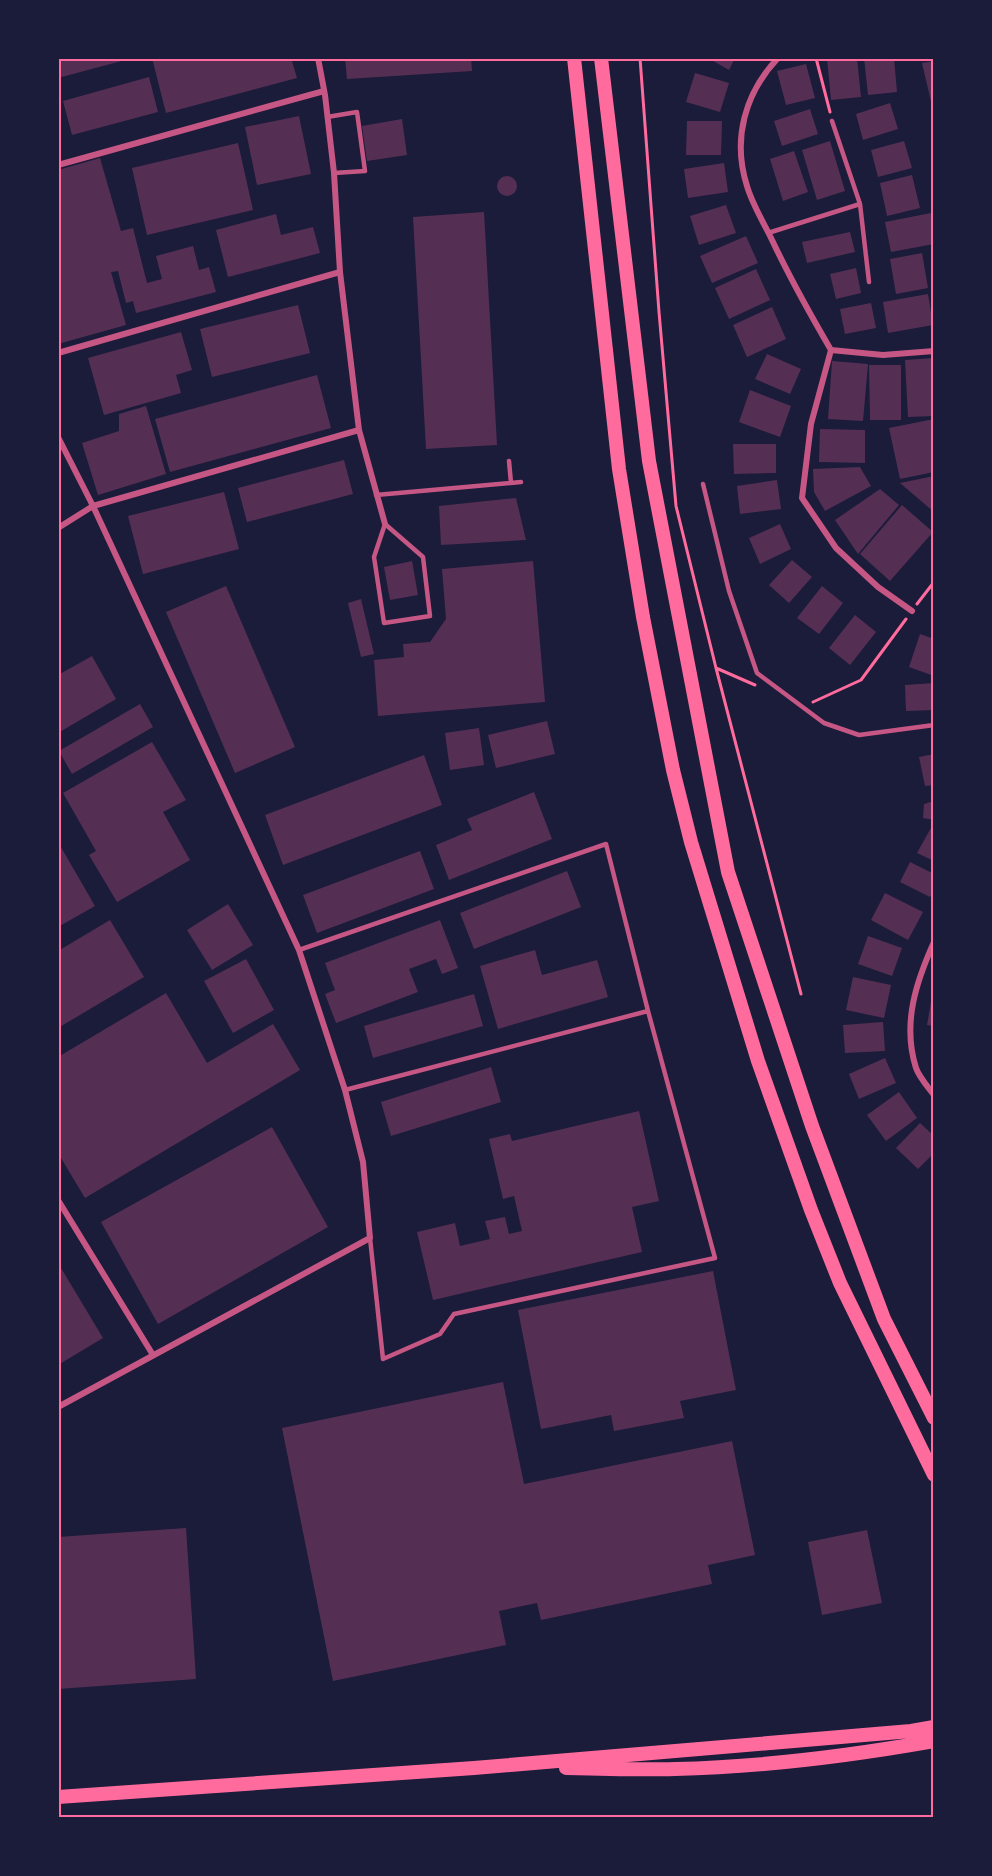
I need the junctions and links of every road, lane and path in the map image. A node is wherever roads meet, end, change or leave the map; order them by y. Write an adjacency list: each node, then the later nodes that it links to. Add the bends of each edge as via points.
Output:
1 (318, 58): 7 (street)
2 (572, 58): 46 (main road, via 619,469 648,640 690,842 758,1061 811,1210 840,1283)
3 (601, 58): 45 (main road, via 649,461 728,872 812,1126 880,1308)
4 (640, 58): 31 (path, via 676,506)
5 (778, 58): 13 (street, via 752,94 741,127 740,154 747,186)
6 (816, 58): 9 (path)
7 (324, 91): 8 (street); 10 (street)
8 (327, 117): 11 (street); 11 (lane, via 357,112 365,171)
9 (832, 121): 12 (lane)
10 (58, 165)
11 (334, 173): 14 (street)
12 (860, 204): 13 (lane); 15 (lane)
13 (768, 233): 16 (street)
14 (340, 272): 18 (street); 19 (street)
15 (869, 282)
16 (831, 350): 17 (street, via 883,355); 30 (street, via 811,424 802,498 836,548)
17 (933, 351)
18 (58, 353)
19 (359, 430): 25 (street); 26 (street)
20 (58, 437): 26 (street)
21 (509, 461): 23 (lane)
22 (521, 482): 23 (lane)
23 (511, 483): 25 (lane)
24 (703, 484): 33 (lane, via 729,591 757,673)
25 (376, 495): 27 (street)
26 (93, 506): 28 (street); 36 (street)
27 (385, 524): 27 (lane, via 374,557 384,622 430,616 423,557)
28 (58, 528)
29 (933, 582): 30 (path)
30 (912, 611): 33 (path, via 861,680)
31 (716, 668): 32 (path); 37 (path)
32 (760, 687)
33 (803, 707): 34 (lane, via 824,723 859,735)
34 (933, 725)
35 (933, 942): 40 (street, via 913,996 909,1028 916,1069)
36 (299, 950): 38 (lane, via 606,844); 39 (street)
37 (801, 994)
38 (648, 1011): 39 (lane); 42 (lane, via 715,1258 454,1314 441,1334 383,1359)
39 (345, 1090): 42 (street, via 363,1162)
40 (933, 1095)
41 (58, 1200): 43 (street)
42 (370, 1238): 43 (street)
43 (153, 1355): 44 (street)
44 (58, 1407)
45 (933, 1418)
46 (933, 1475)
47 (933, 1727): 49 (main road)
48 (933, 1741): 49 (main road, via 768,1764 676,1769)
49 (474, 1768): 50 (main road)
50 (58, 1797)

